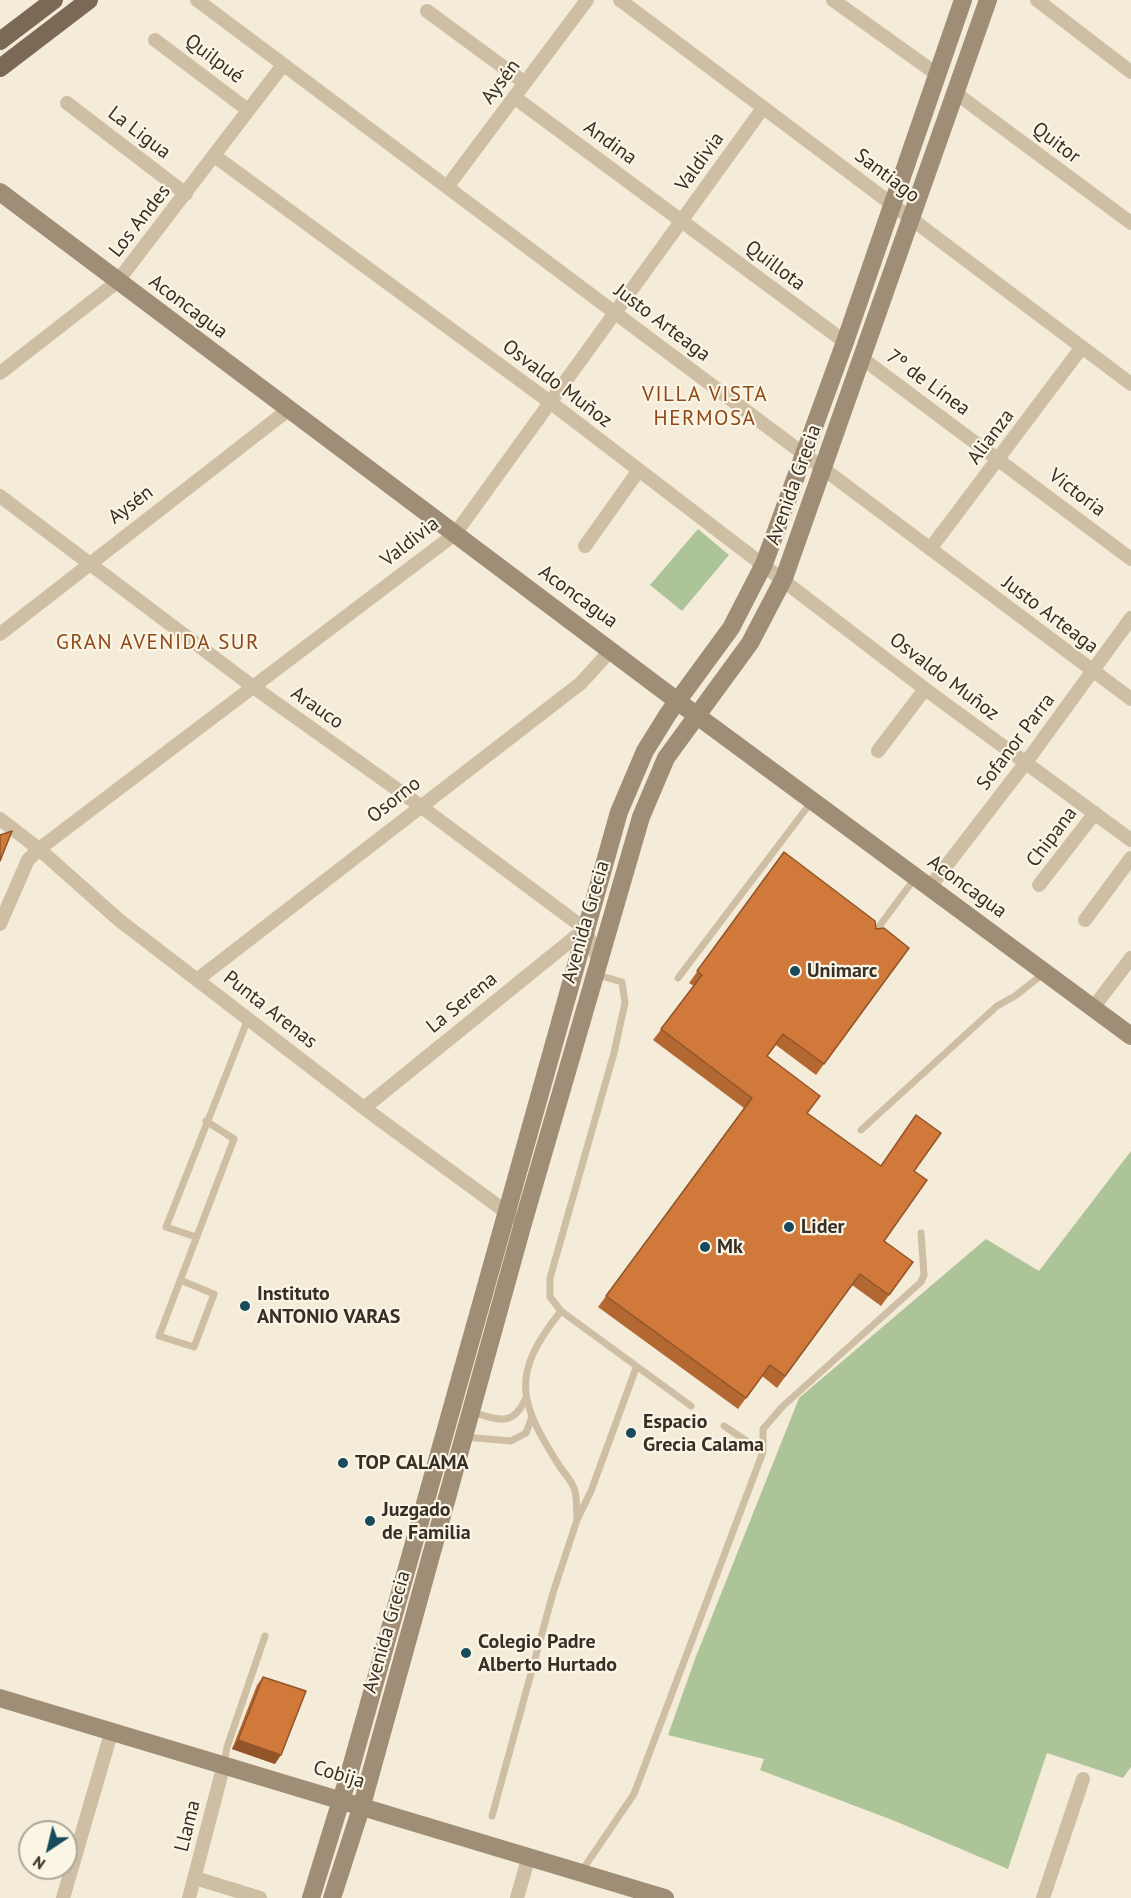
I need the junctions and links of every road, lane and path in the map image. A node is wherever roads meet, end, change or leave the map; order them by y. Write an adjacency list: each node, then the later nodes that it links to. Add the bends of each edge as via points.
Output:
1 (54, 0): 12 (main road)
2 (89, 0): 14 (main road)
3 (197, 0): 13 (street, Justo Arteaga)
4 (587, 0): 17 (street, Aysén)
5 (620, 0): 21 (street, Santiago)
6 (833, 0): 16 (street)
7 (963, 0): 16 (main road, Avenida Grecia)
8 (988, 0): 18 (main road, Avenida Grecia)
9 (1037, 0): 15 (street)
10 (427, 11): 17 (street)
11 (155, 40): 22 (street, Quilpué)
12 (0, 41)
13 (283, 65): 22 (street, Los Andes); 24 (street, Justo Arteaga)
14 (0, 68)
15 (1131, 72)
16 (938, 75): 27 (main road, Avenida Grecia)
17 (525, 83): 19 (street, Aysén)
18 (957, 94): 28 (main road, Avenida Grecia); 30 (street, Quitor)
19 (514, 97): 24 (street, Aysén); 29 (street, Andina)
20 (67, 103): 26 (street, La Ligua)
21 (763, 108): 27 (street, Santiago); 29 (street, Valdivia)
22 (248, 110): 23 (street, Los Andes)
23 (216, 157): 26 (street, Los Andes); 38 (street, Osvaldo Muñoz)
24 (447, 187): 32 (street, Justo Arteaga)
25 (0, 192): 31 (main road, Aconcagua)
26 (186, 194): 31 (street, Los Andes)
27 (891, 204): 28 (street, Santiago); 33 (main road, Avenida Grecia)
28 (912, 219): 34 (street, Santiago); 35 (main road, Avenida Grecia)
29 (682, 221): 32 (street, Valdivia); 33 (street, Quillota)
30 (1131, 223)
31 (117, 282): 36 (street, Los Andes); 39 (main road, Aconcagua)
32 (616, 312): 38 (street, Valdivia); 40 (street, Justo Arteaga)
33 (845, 342): 40 (main road, Avenida Grecia)
34 (1082, 346): 37 (street, Santiago); 41 (street, Alianza)
35 (863, 360): 41 (street, 7º de Línea); 43 (main road, Avenida Grecia)
36 (0, 373)
37 (1130, 380)
38 (550, 402): 42 (street, Osvaldo Muñoz); 45 (street, Valdivia)
39 (288, 410): 45 (main road, Aconcagua); 49 (street, Aysén)
40 (805, 456): 43 (street, Justo Arteaga); 50 (main road, Avenida Grecia)
41 (999, 459): 47 (street, Alianza); 48 (street, Victoria)
42 (639, 470): 46 (street); 50 (street, Osvaldo Muñoz)
43 (824, 471): 47 (street, Justo Arteaga); 51 (main road, Avenida Grecia)
44 (0, 496): 49 (street, Arauco)
45 (454, 534): 54 (main road, Aconcagua); 56 (street, Valdivia)
46 (585, 546)
47 (930, 549): 55 (street, Justo Arteaga)
48 (1131, 559)
49 (88, 562): 53 (street, Aysén, via 76,576); 56 (street, Arauco)
50 (764, 564): 51 (street, Osvaldo Muñoz); 59 (main road, Avenida Grecia, via 731,628)
51 (784, 578): 57 (street, Osvaldo Muñoz); 60 (main road, Avenida Grecia, via 750,643)
52 (1131, 618): 55 (street, Sofanor Parra)
53 (0, 634)
54 (611, 650): 59 (main road, Aconcagua); 64 (street, Osorno, via 581,683)
55 (1092, 670): 58 (street, Justo Arteaga); 62 (street, Sofanor Parra)
56 (252, 686): 64 (street, Arauco); 68 (street, Valdivia)
57 (925, 689): 61 (street); 62 (street, Osvaldo Muñoz)
58 (1131, 699)
59 (678, 700): 60 (main road, Aconcagua); 74 (main road, Avenida Grecia, via 633,774)
60 (696, 715): 63 (main road, Aconcagua); 77 (main road, Avenida Grecia, via 652,786)
61 (878, 751)
62 (1027, 761): 65 (street, Osvaldo Muñoz); 70 (street, Sofanor Parra)
63 (812, 801): 70 (main road, Aconcagua); 79 (lane)
64 (419, 805): 74 (street, Arauco); 80 (street, Osorno)
65 (1095, 813): 67 (street, Osvaldo Muñoz); 71 (street, Chipana)
66 (0, 819): 68 (street, Punta Arenas)
67 (1131, 840)
68 (39, 849): 73 (street, Valdivia, via 28,860); 80 (street, Punta Arenas, via 119,920)
69 (1131, 858): 72 (street)
70 (923, 882): 75 (lane); 78 (main road, Aconcagua)
71 (1039, 885)
72 (1085, 920)
73 (0, 924)
74 (585, 929): 77 (street); 84 (street, La Serena); 87 (main road, Avenida Grecia)
75 (872, 936)
76 (1131, 958): 81 (street)
77 (596, 968): 88 (main road, Avenida Grecia); 92 (lane, via 622,982 625,1003 550,1278 550,1297)
78 (1045, 972): 81 (main road, Aconcagua); 86 (lane, via 997,1006)
79 (678, 978)
80 (198, 979): 82 (street, Punta Arenas)
81 (1093, 1008): 83 (main road, Aconcagua)
82 (248, 1018): 84 (street, Punta Arenas); 85 (lane)
83 (1131, 1036)
84 (364, 1108): 87 (street, Punta Arenas)
85 (206, 1121): 90 (lane, via 234,1139); 90 (lane, via 166,1227)
86 (861, 1130)
87 (506, 1212): 88 (street, Punta Arenas); 107 (main road, Avenida Grecia)
88 (523, 1223): 96 (main road, Avenida Grecia)
89 (921, 1233): 100 (lane, via 921,1282 783,1407 763,1429)
90 (196, 1237): 91 (lane)
91 (180, 1280): 91 (lane, via 214,1294 194,1347 159,1336)
92 (561, 1311): 93 (lane); 94 (lane, via 539,1338 532,1355 524,1380)
93 (636, 1368): 95 (lane); 101 (lane)
94 (525, 1400): 96 (lane, via 519,1413 505,1420); 97 (lane)
95 (691, 1406)
96 (471, 1411): 99 (main road, Avenida Grecia)
97 (532, 1417): 99 (lane, via 526,1433 511,1441); 101 (lane, via 575,1488)
98 (724, 1426): 100 (lane)
99 (465, 1437): 108 (main road, Avenida Grecia)
100 (763, 1452): 111 (lane, via 634,1794)
101 (577, 1520): 109 (lane)
102 (265, 1636): 105 (lane)
103 (0, 1698): 104 (main road, Cobija)
104 (112, 1730): 105 (main road, Cobija); 114 (street)
105 (224, 1764): 107 (main road, Cobija); 112 (street, Llama)
106 (1083, 1779): 121 (street)
107 (342, 1799): 108 (main road, Cobija); 117 (main road, Avenida Grecia)
108 (362, 1805): 110 (main road, Cobija); 118 (main road, Avenida Grecia)
109 (492, 1816)
110 (529, 1856): 111 (main road, Cobija); 119 (street)
111 (581, 1872): 113 (main road, Cobija)
112 (195, 1878): 115 (street, Llama); 116 (street)
113 (637, 1894): 120 (main road, Cobija)
114 (63, 1898)
115 (189, 1898)
116 (260, 1898)
117 (311, 1898)
118 (332, 1898)
119 (517, 1898)
120 (665, 1898)
121 (1043, 1898)

